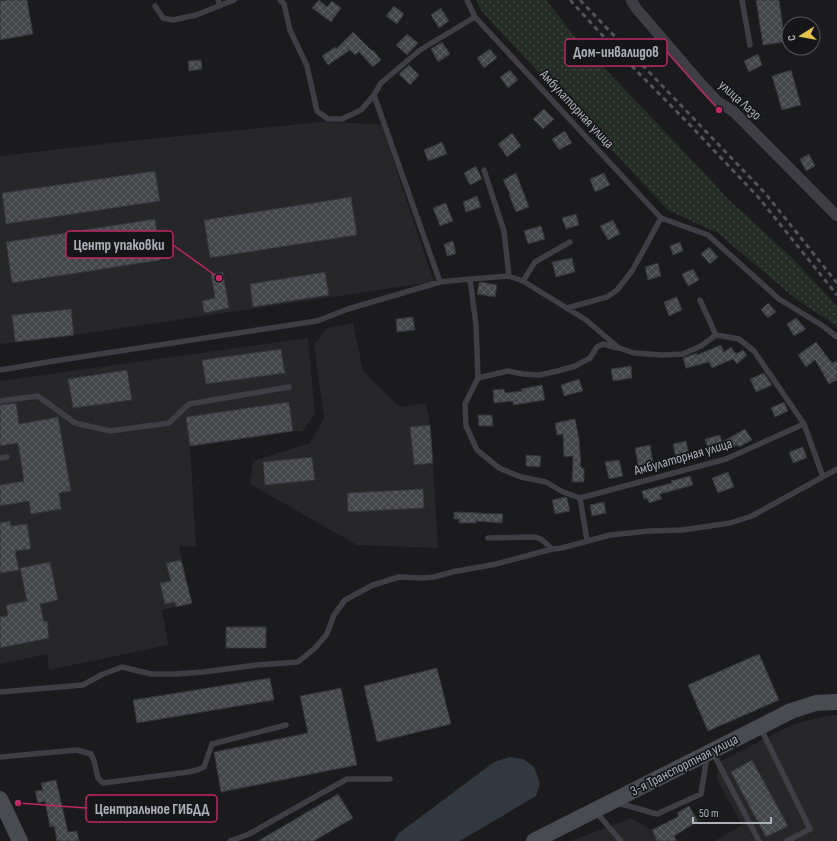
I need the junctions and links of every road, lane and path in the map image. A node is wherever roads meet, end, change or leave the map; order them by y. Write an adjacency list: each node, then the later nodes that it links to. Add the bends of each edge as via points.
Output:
1 (234, 0): 6 (lane)
2 (280, 0): 10 (lane, via 284,4 290,30 307,66 317,112 328,119 342,119 361,110)
3 (467, 0): 8 (lane, Амбулаторная улица)
4 (631, 0): 12 (street, улица Лазо, via 717,101 734,112)
5 (742, 0): 9 (lane)
6 (219, 3): 7 (lane, via 196,14 173,20 163,18)
7 (155, 6)
8 (475, 17): 10 (lane, via 420,50 381,82); 13 (lane, Амбулаторная улица)
9 (750, 45)
10 (374, 95): 18 (lane)
11 (484, 170): 15 (lane, via 504,231)
12 (837, 216)
13 (661, 218): 20 (lane, via 632,271 617,290 608,297); 22 (lane, Амбулаторная улица, via 708,235 780,299)
14 (570, 242): 17 (lane, via 535,262)
15 (509, 276): 16 (lane); 17 (lane)
16 (470, 279): 18 (lane); 25 (lane, via 476,325)
17 (523, 281): 20 (lane)
18 (440, 282): 24 (lane, via 348,309 317,321)
19 (700, 300): 21 (lane)
20 (567, 308): 23 (lane, via 586,320)
21 (716, 335): 23 (lane, via 701,346 683,354 634,353); 28 (lane, via 739,339 754,351)
22 (837, 337)
23 (619, 348): 25 (lane, via 603,344 597,347 590,358 574,366 539,375 508,371)
24 (0, 370)
25 (478, 378): 33 (lane, via 465,404 466,426 477,450 499,468 521,477 546,482)
26 (289, 387): 27 (lane, via 189,404 168,423 110,431 76,423 38,396)
27 (0, 401)
28 (804, 424): 32 (lane); 33 (lane, Амбулаторная улица, via 726,459)
29 (7, 456): 30 (lane)
30 (0, 458)
31 (837, 469): 32 (lane)
32 (823, 477): 35 (lane, via 752,516 730,523 682,530 610,535)
33 (580, 498): 35 (lane)
34 (488, 538): 36 (lane, via 541,538)
35 (587, 540): 36 (lane)
36 (552, 549): 37 (lane, via 434,577 399,577 373,585 345,600 334,615 327,634 298,662 176,674 151,674 122,667 83,685)
37 (0, 692)
38 (837, 702): 40 (street, 3-я Транспортная улица, via 816,703 791,711)
39 (286, 725): 42 (lane, via 212,744 204,766 197,770 102,783 91,754 77,750)
40 (760, 727): 41 (street, 3-я Транспортная улица); 52 (lane, via 810,829)
41 (710, 752): 45 (street, 3-я Транспортная улица); 45 (lane, via 701,794 657,814); 51 (lane)
42 (0, 757)
43 (390, 779): 48 (lane, via 347,780 249,834)
44 (0, 799): 47 (street)
45 (612, 801): 46 (street, 3-я Транспортная улица)
46 (594, 810): 49 (street, 3-я Транспортная улица); 50 (lane)
47 (20, 841)
48 (230, 841)
49 (534, 841)
50 (622, 841)
51 (759, 841)
52 (787, 841)

